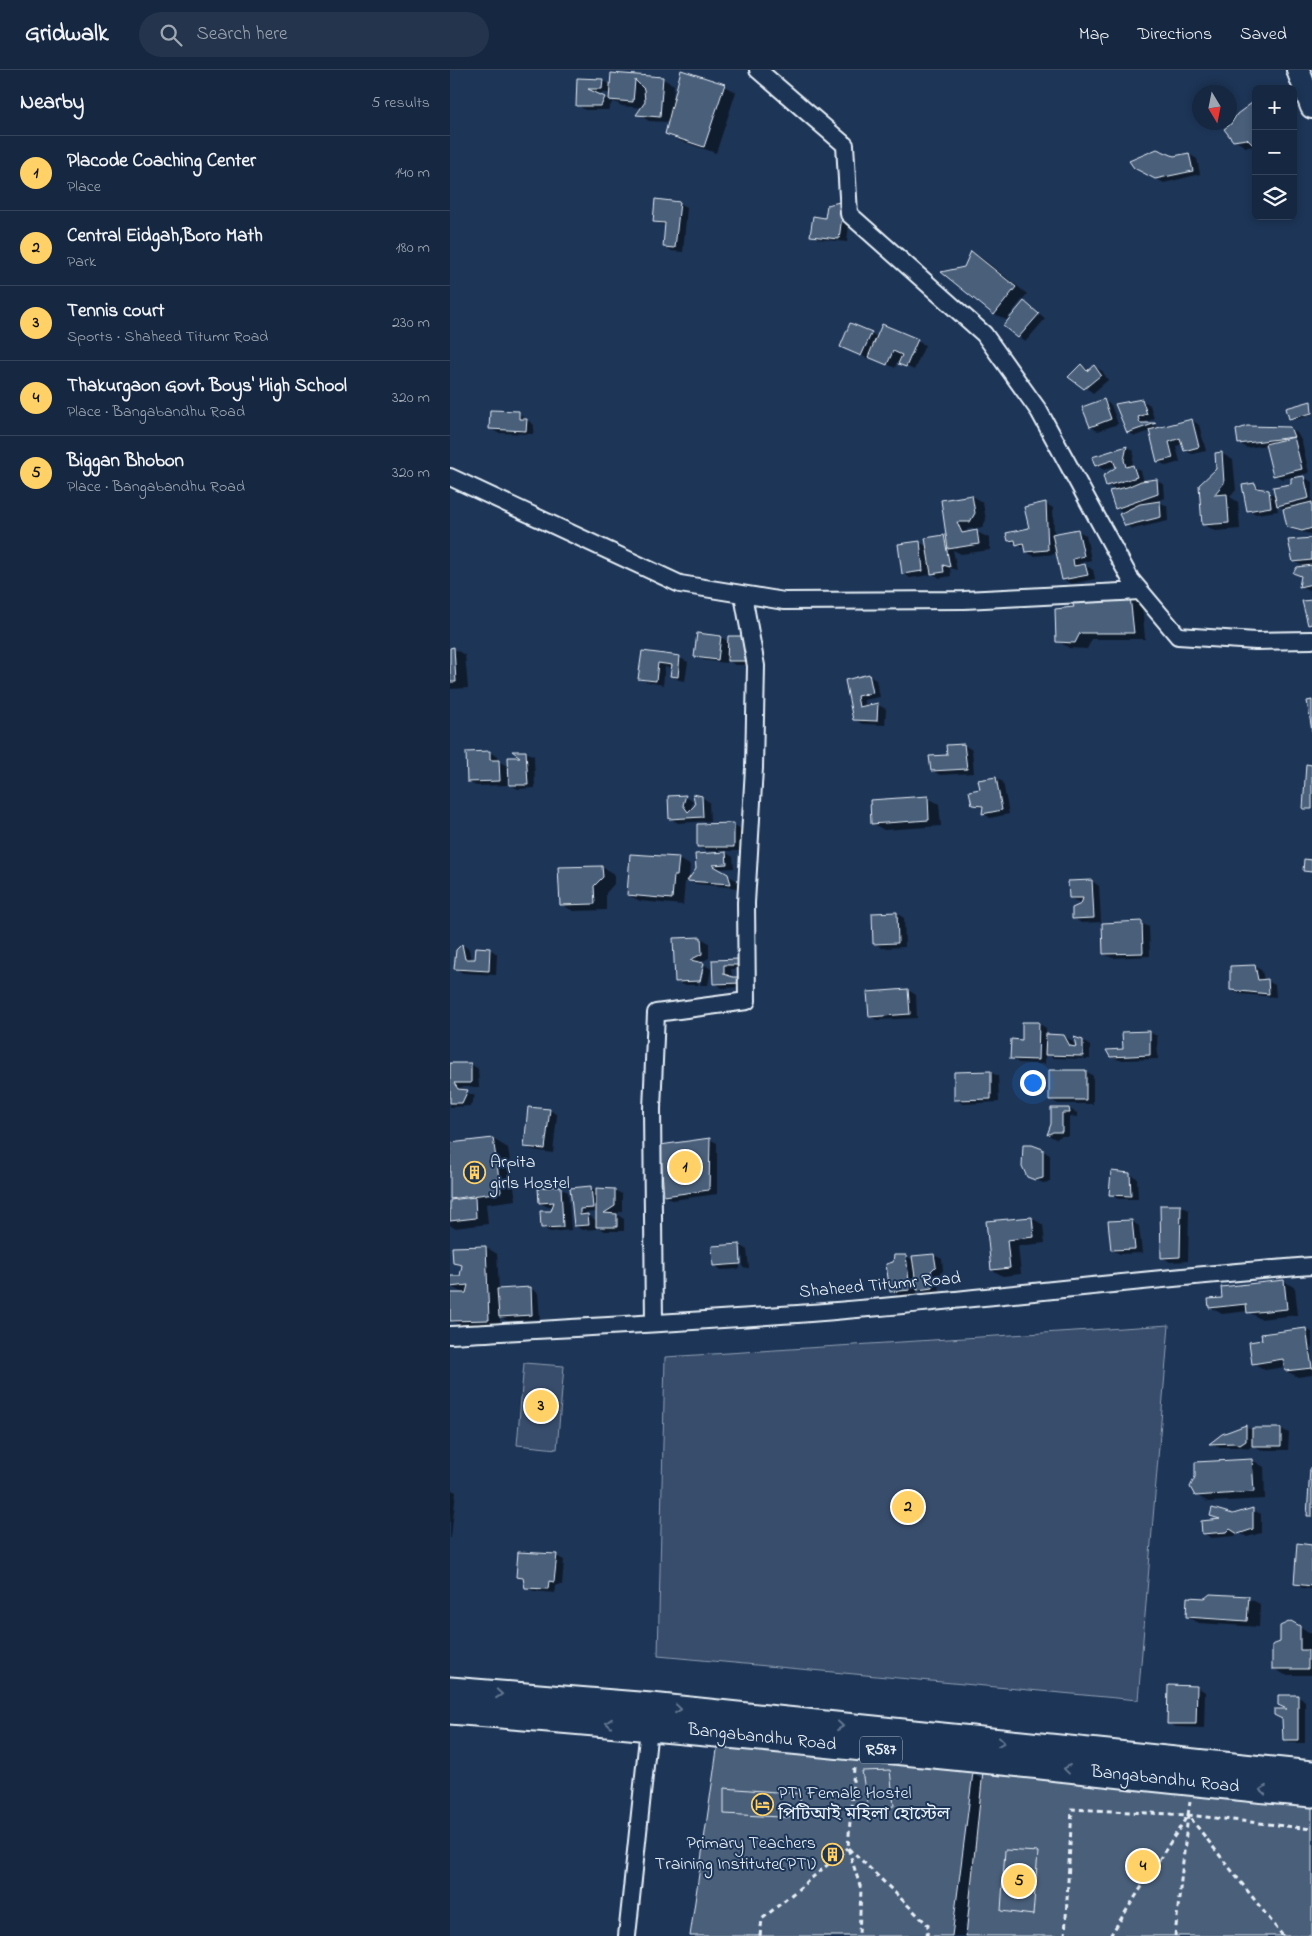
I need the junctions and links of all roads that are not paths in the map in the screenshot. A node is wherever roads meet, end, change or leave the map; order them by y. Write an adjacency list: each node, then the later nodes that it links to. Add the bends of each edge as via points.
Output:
1 (758, 70): 5 (street, via 845,144 849,214 984,334 1039,411)
2 (1298, 70): 3 (street)
3 (1312, 107)
4 (450, 477): 6 (street, via 680,584)
5 (1140, 591): 6 (street, via 964,600 784,601); 7 (street, via 1178,636 1256,641)
6 (743, 594): 9 (street, via 756,666 746,903 747,1001 656,1013 652,1109)
7 (1312, 640)
8 (1312, 1266): 9 (street, Shaheed Titumr Road, via 868,1308)
9 (654, 1324): 10 (street, Shaheed Titumr Road)
10 (450, 1335)
11 (450, 1690): 13 (main road, Bangabandhu Road / R587, one-way to 13)
12 (450, 1711): 13 (main road, Bangabandhu Road / R587, one-way to 12)
13 (650, 1716): 14 (main road, Bangabandhu Road / R587, one-way to 14); 15 (main road, Bangabandhu Road / R587, one-way to 13, via 856,1747); 16 (street)
14 (1312, 1774)
15 (1312, 1794)
16 (627, 1936)

